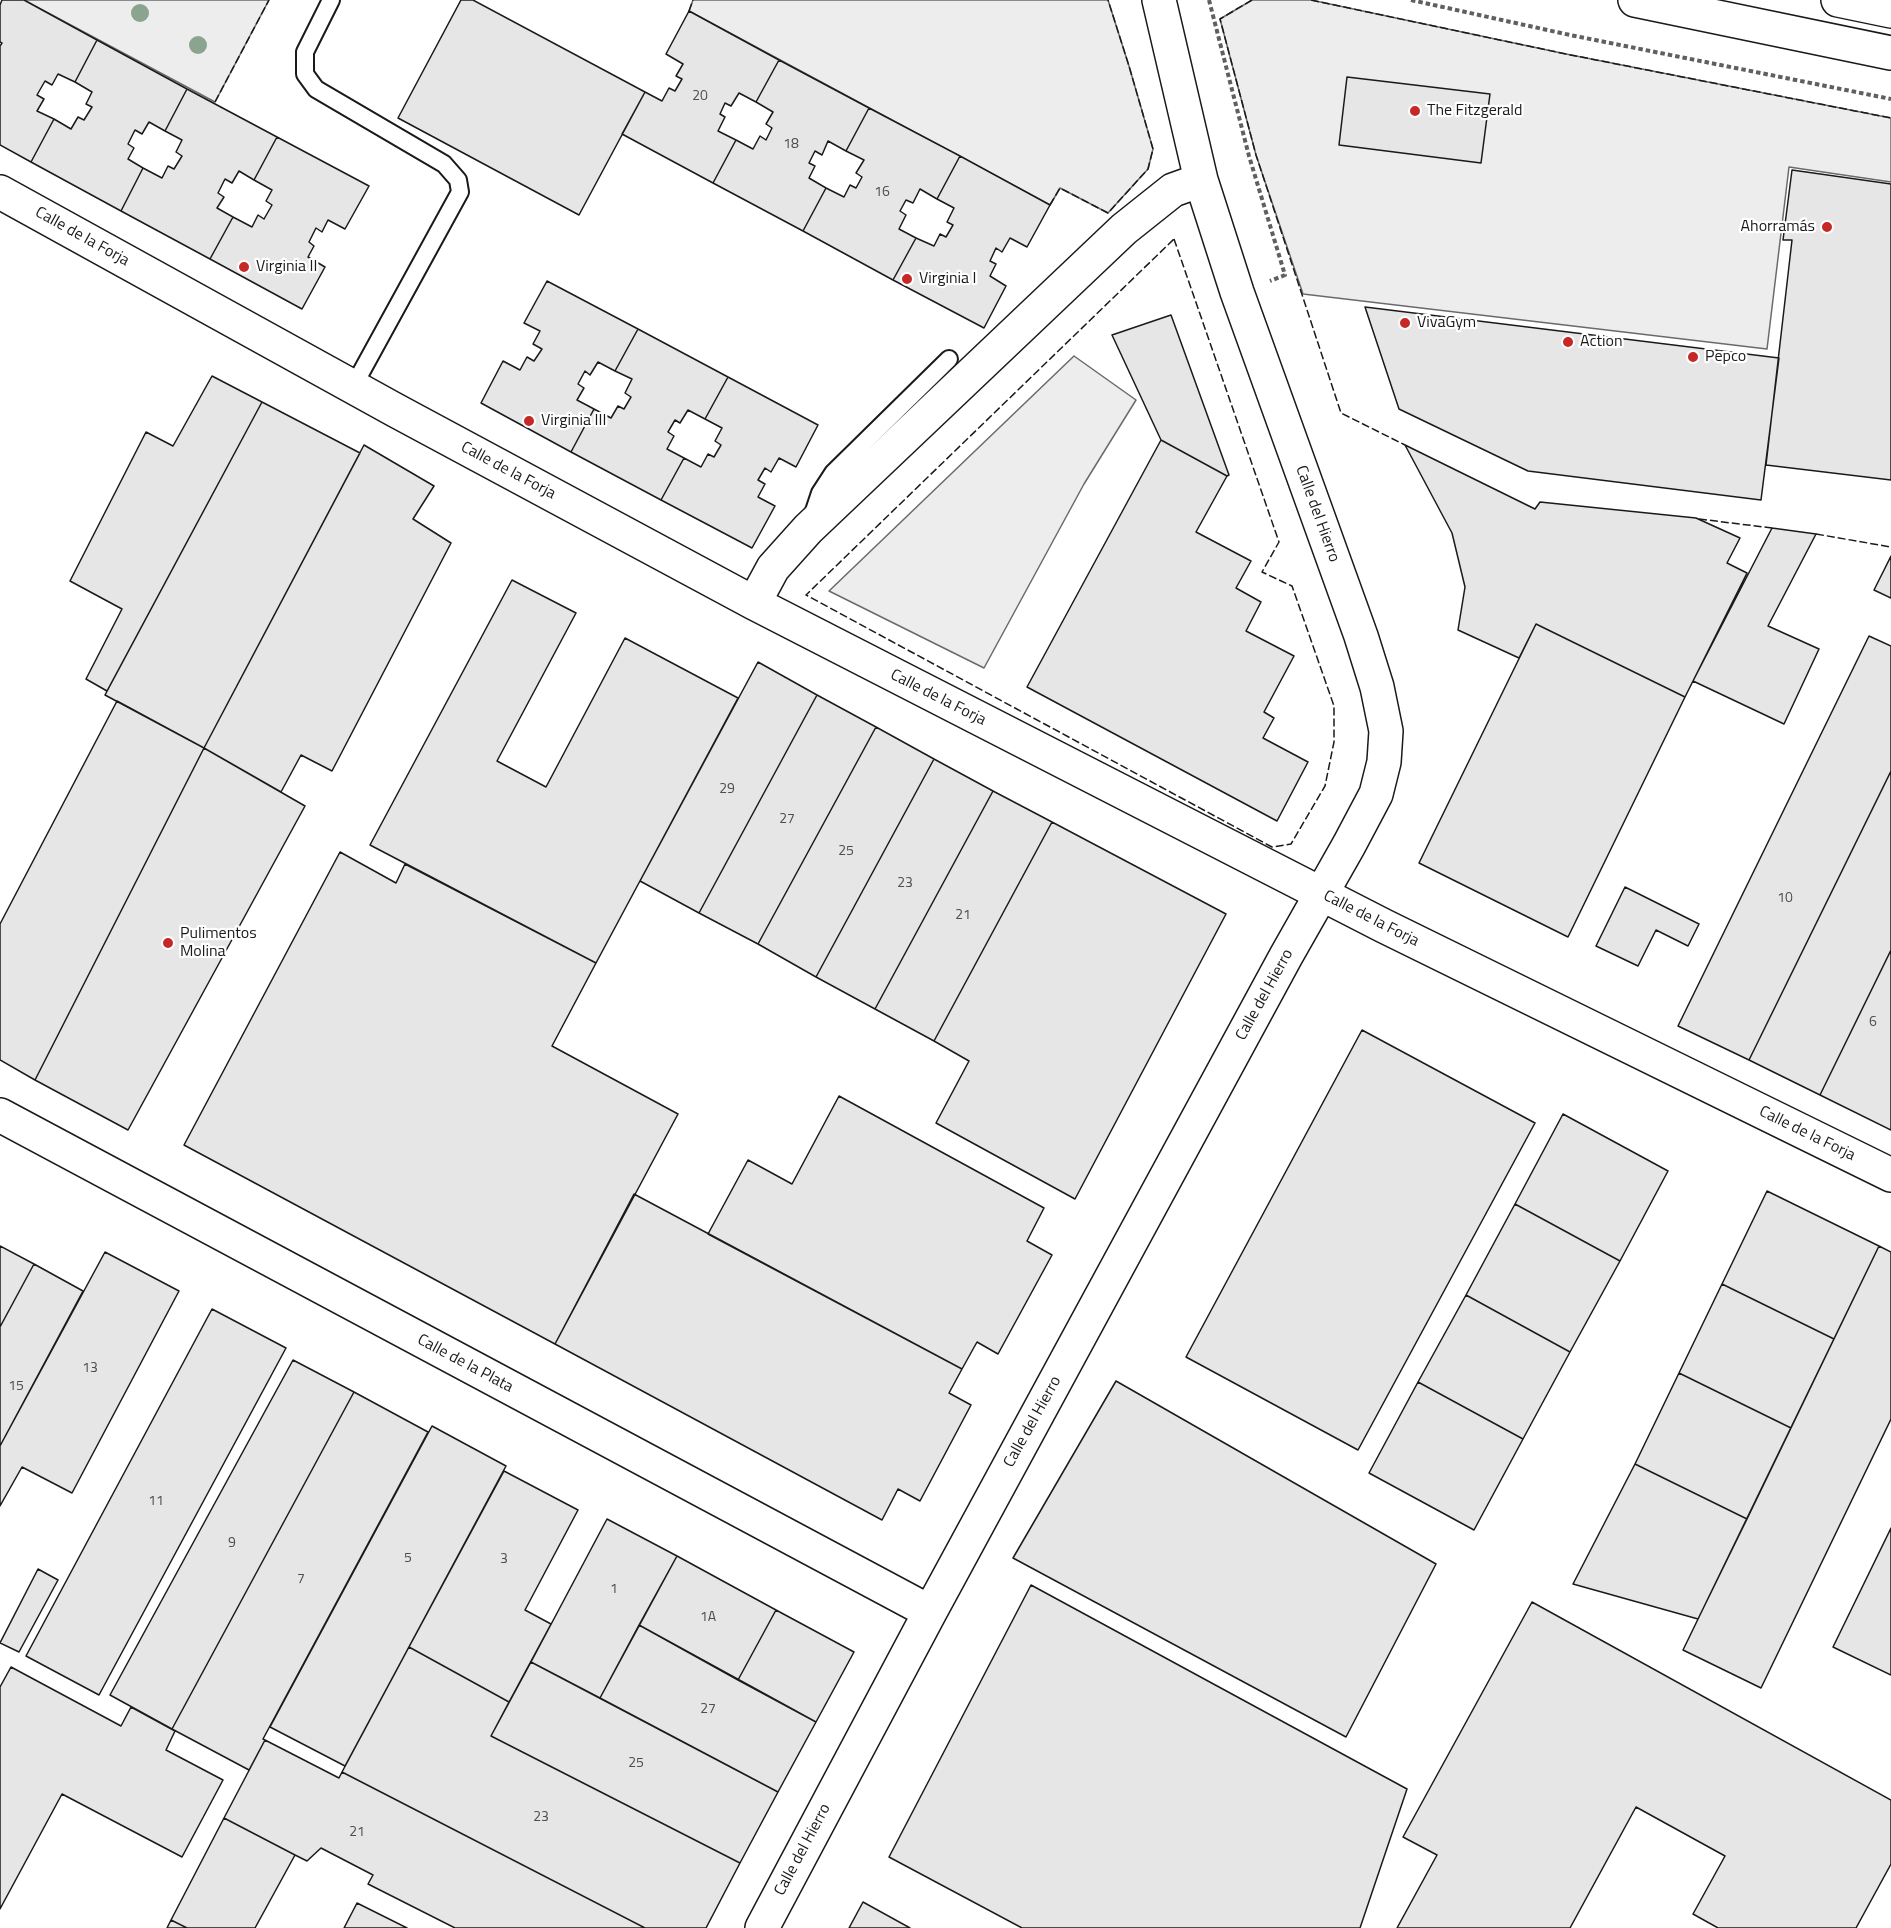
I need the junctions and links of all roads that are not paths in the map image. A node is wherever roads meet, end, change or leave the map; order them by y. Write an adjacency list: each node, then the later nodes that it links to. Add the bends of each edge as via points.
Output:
1 (331, 0): 10 (lane, via 305,52 305,74 316,89 444,164 458,180 460,192)
2 (1160, 0): 7 (street, Calle del Hierro)
3 (1635, 0): 6 (street)
4 (1838, 0): 5 (street)
5 (1891, 11)
6 (1891, 53)
7 (1201, 180): 11 (street, via 1173,190 1124,229); 13 (street, Calle del Hierro, via 1237,292 1361,636 1386,731 1376,794)
8 (0, 192): 10 (street, Calle de la Forja)
9 (949, 359): 11 (lane, via 833,472 819,493)
10 (353, 387): 12 (street, Calle de la Forja)
11 (808, 529): 12 (street, via 773,568)
12 (754, 603): 13 (street, Calle de la Forja)
13 (1322, 895): 15 (street, Calle de la Forja); 16 (street, Calle del Hierro)
14 (0, 1115): 16 (street, Calle de la Plata)
15 (1891, 1175)
16 (930, 1612): 17 (street, Calle del Hierro)
17 (762, 1928)

